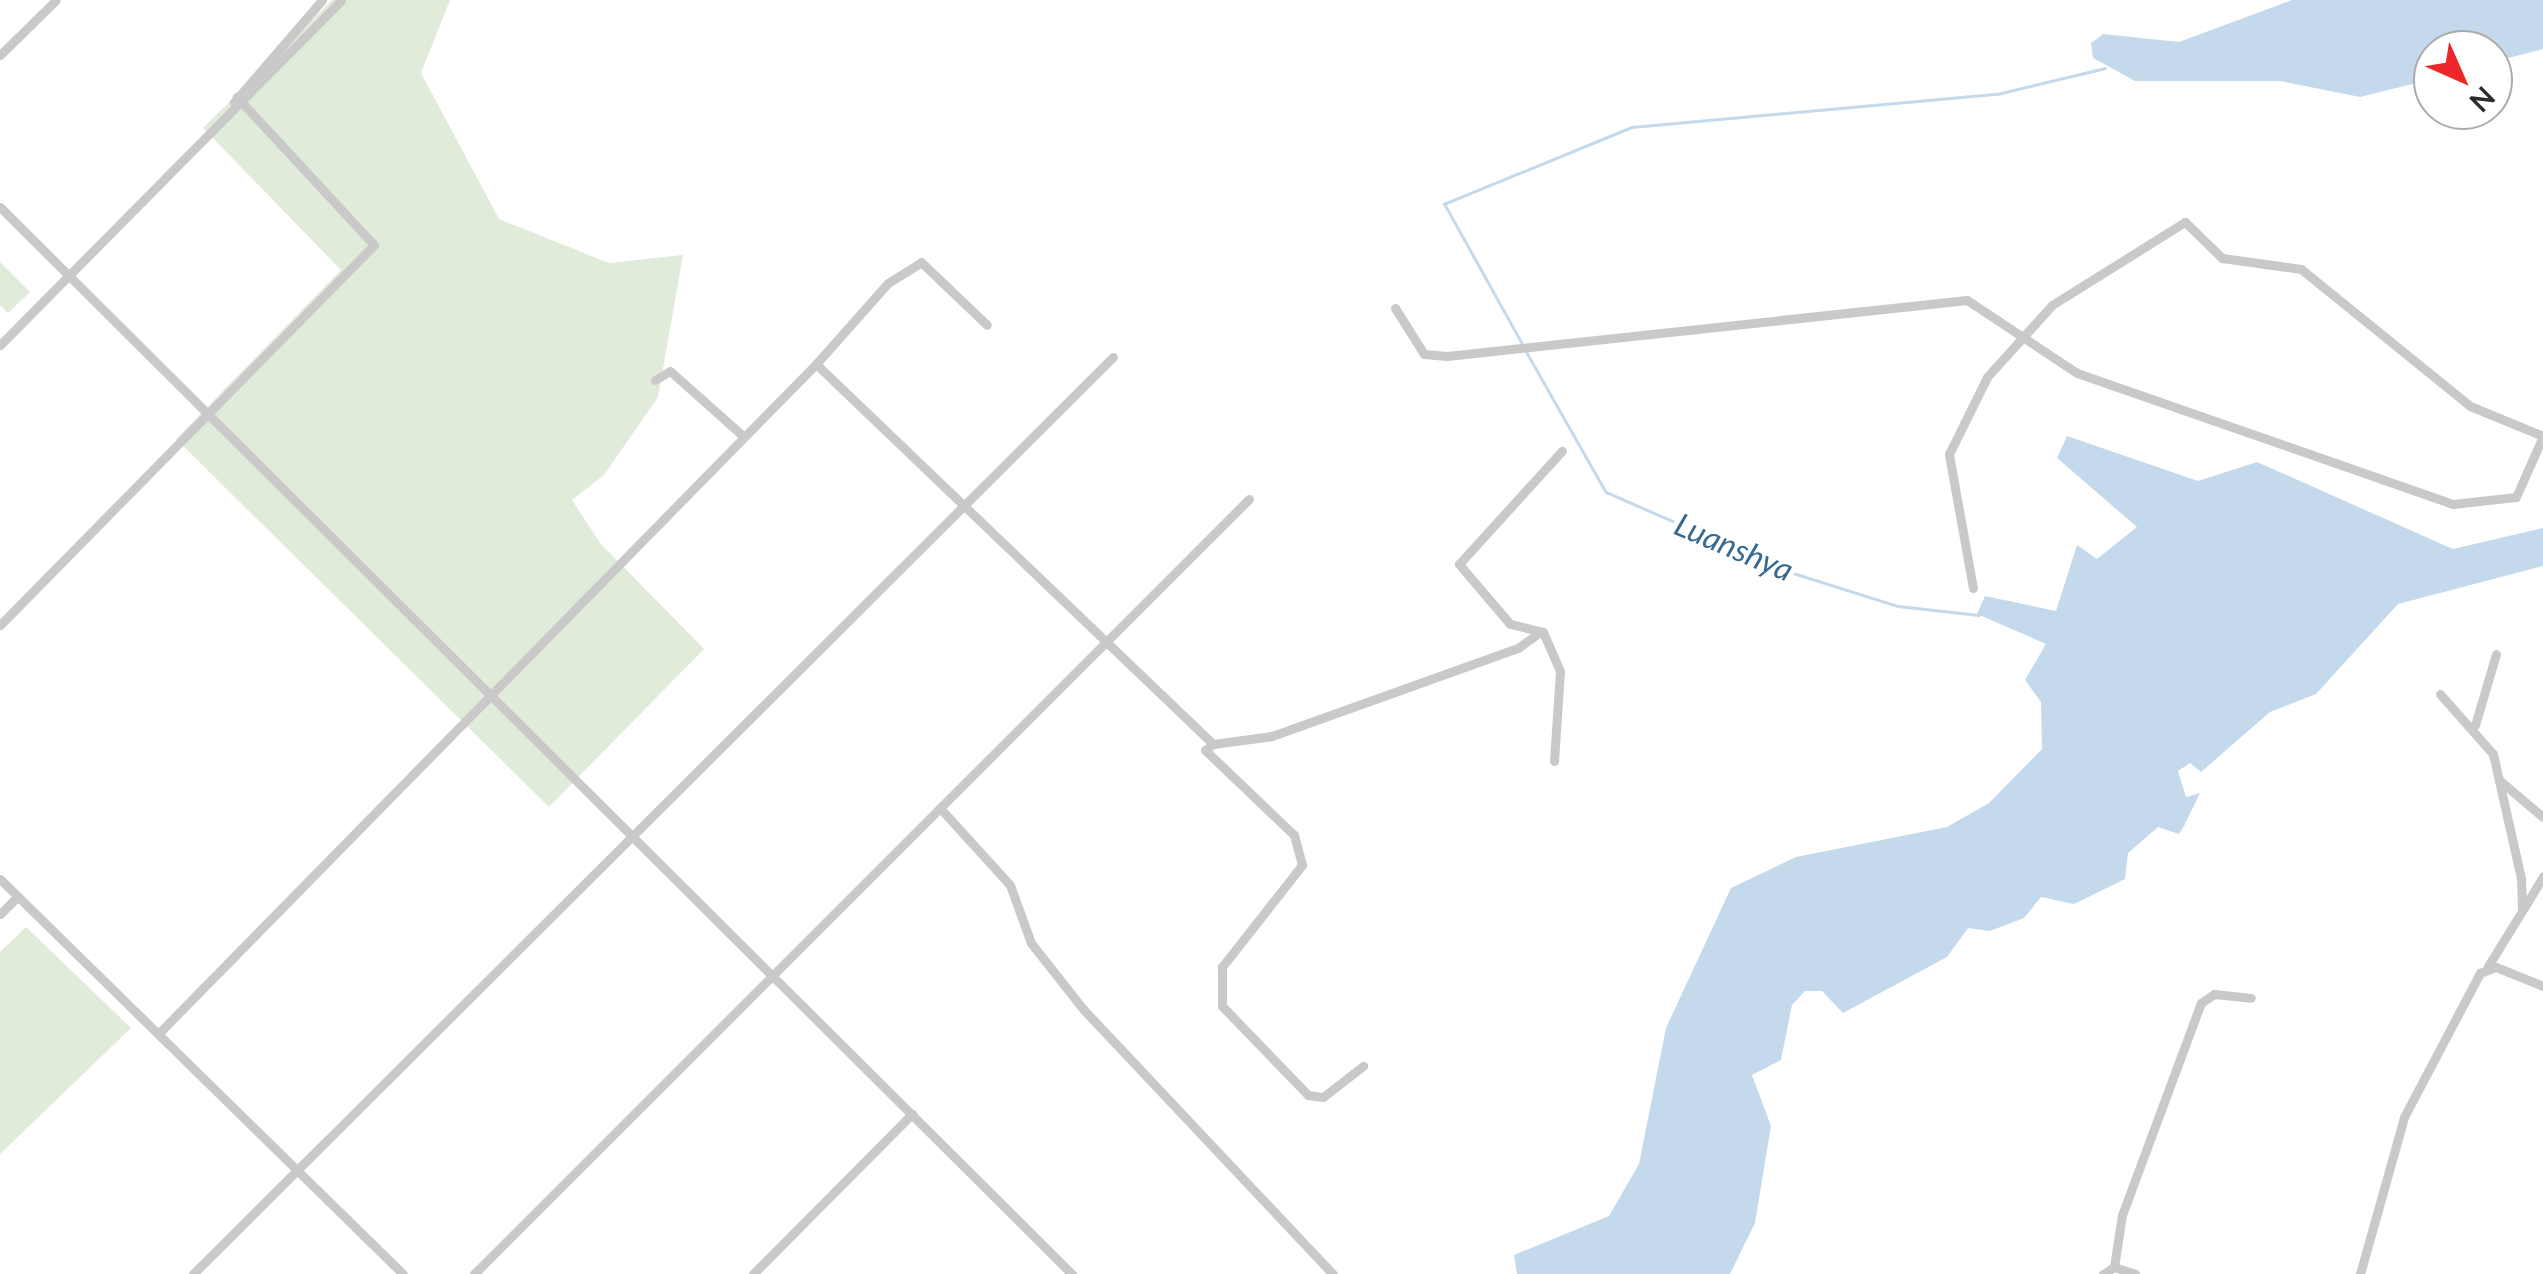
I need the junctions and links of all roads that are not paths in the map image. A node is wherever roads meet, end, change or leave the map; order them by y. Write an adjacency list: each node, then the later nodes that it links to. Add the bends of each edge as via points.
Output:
1 (56, 0): 5 (street)
2 (341, 0): 4 (street)
3 (320, 1): 4 (street); 6 (street)
4 (329, 12): 6 (street)
5 (0, 55)
6 (239, 99): 8 (street); 16 (street, via 374,245)
7 (0, 207): 8 (street)
8 (70, 276): 12 (street); 16 (street)
9 (1395, 308): 11 (street, via 1432,356 1966,300)
10 (987, 325): 14 (street, via 921,262 888,283)
11 (2021, 332): 18 (street, via 2077,373 2305,445 2452,504 2516,497); 18 (street, via 2185,222 2222,258 2301,269 2385,346 2470,406); 22 (street, via 1950,454)
12 (0, 345)
13 (1113, 357): 21 (street)
14 (816, 364): 17 (street); 21 (street)
15 (655, 380): 17 (street, via 670,371)
16 (209, 410): 23 (street); 27 (street)
17 (743, 436): 27 (street)
18 (2543, 436)
19 (1562, 450): 24 (street, via 1459,564 1510,624)
20 (1249, 498): 25 (street)
21 (962, 508): 25 (street); 35 (street)
22 (1973, 588)
23 (0, 625)
24 (1540, 632): 30 (street, via 1518,648 1272,736); 31 (street, via 1560,670)
25 (1105, 646): 30 (street); 33 (street)
26 (2496, 654): 29 (street)
27 (491, 692): 35 (street); 45 (street)
28 (2440, 694): 29 (street)
29 (2475, 726): 32 (street)
30 (1213, 744): 46 (street, via 1205,750 1294,835 1302,865 1222,967 1222,1006 1308,1095 1323,1097)
31 (1554, 761)
32 (2499, 780): 34 (street); 39 (street)
33 (940, 808): 42 (street); 55 (street, via 1010,885 1031,942 1084,1010)
34 (2543, 817)
35 (635, 835): 42 (street); 48 (street)
36 (2543, 876): 39 (street)
37 (0, 879): 38 (street)
38 (17, 897): 40 (street); 45 (street)
39 (2522, 910): 41 (street)
40 (0, 914)
41 (2488, 966): 43 (street); 58 (street, via 2404,1116)
42 (773, 976): 47 (street); 52 (street)
43 (2543, 986)
44 (2251, 998): 49 (street, via 2214,994 2201,1003 2122,1215)
45 (158, 1034): 48 (street)
46 (1362, 1066)
47 (912, 1114): 53 (street); 54 (street)
48 (298, 1169): 50 (street); 51 (street)
49 (2114, 1267): 56 (street); 57 (street)
50 (193, 1274)
51 (403, 1274)
52 (474, 1274)
53 (753, 1274)
54 (1072, 1274)
55 (1333, 1274)
56 (2103, 1274)
57 (2135, 1274)
58 (2360, 1274)

